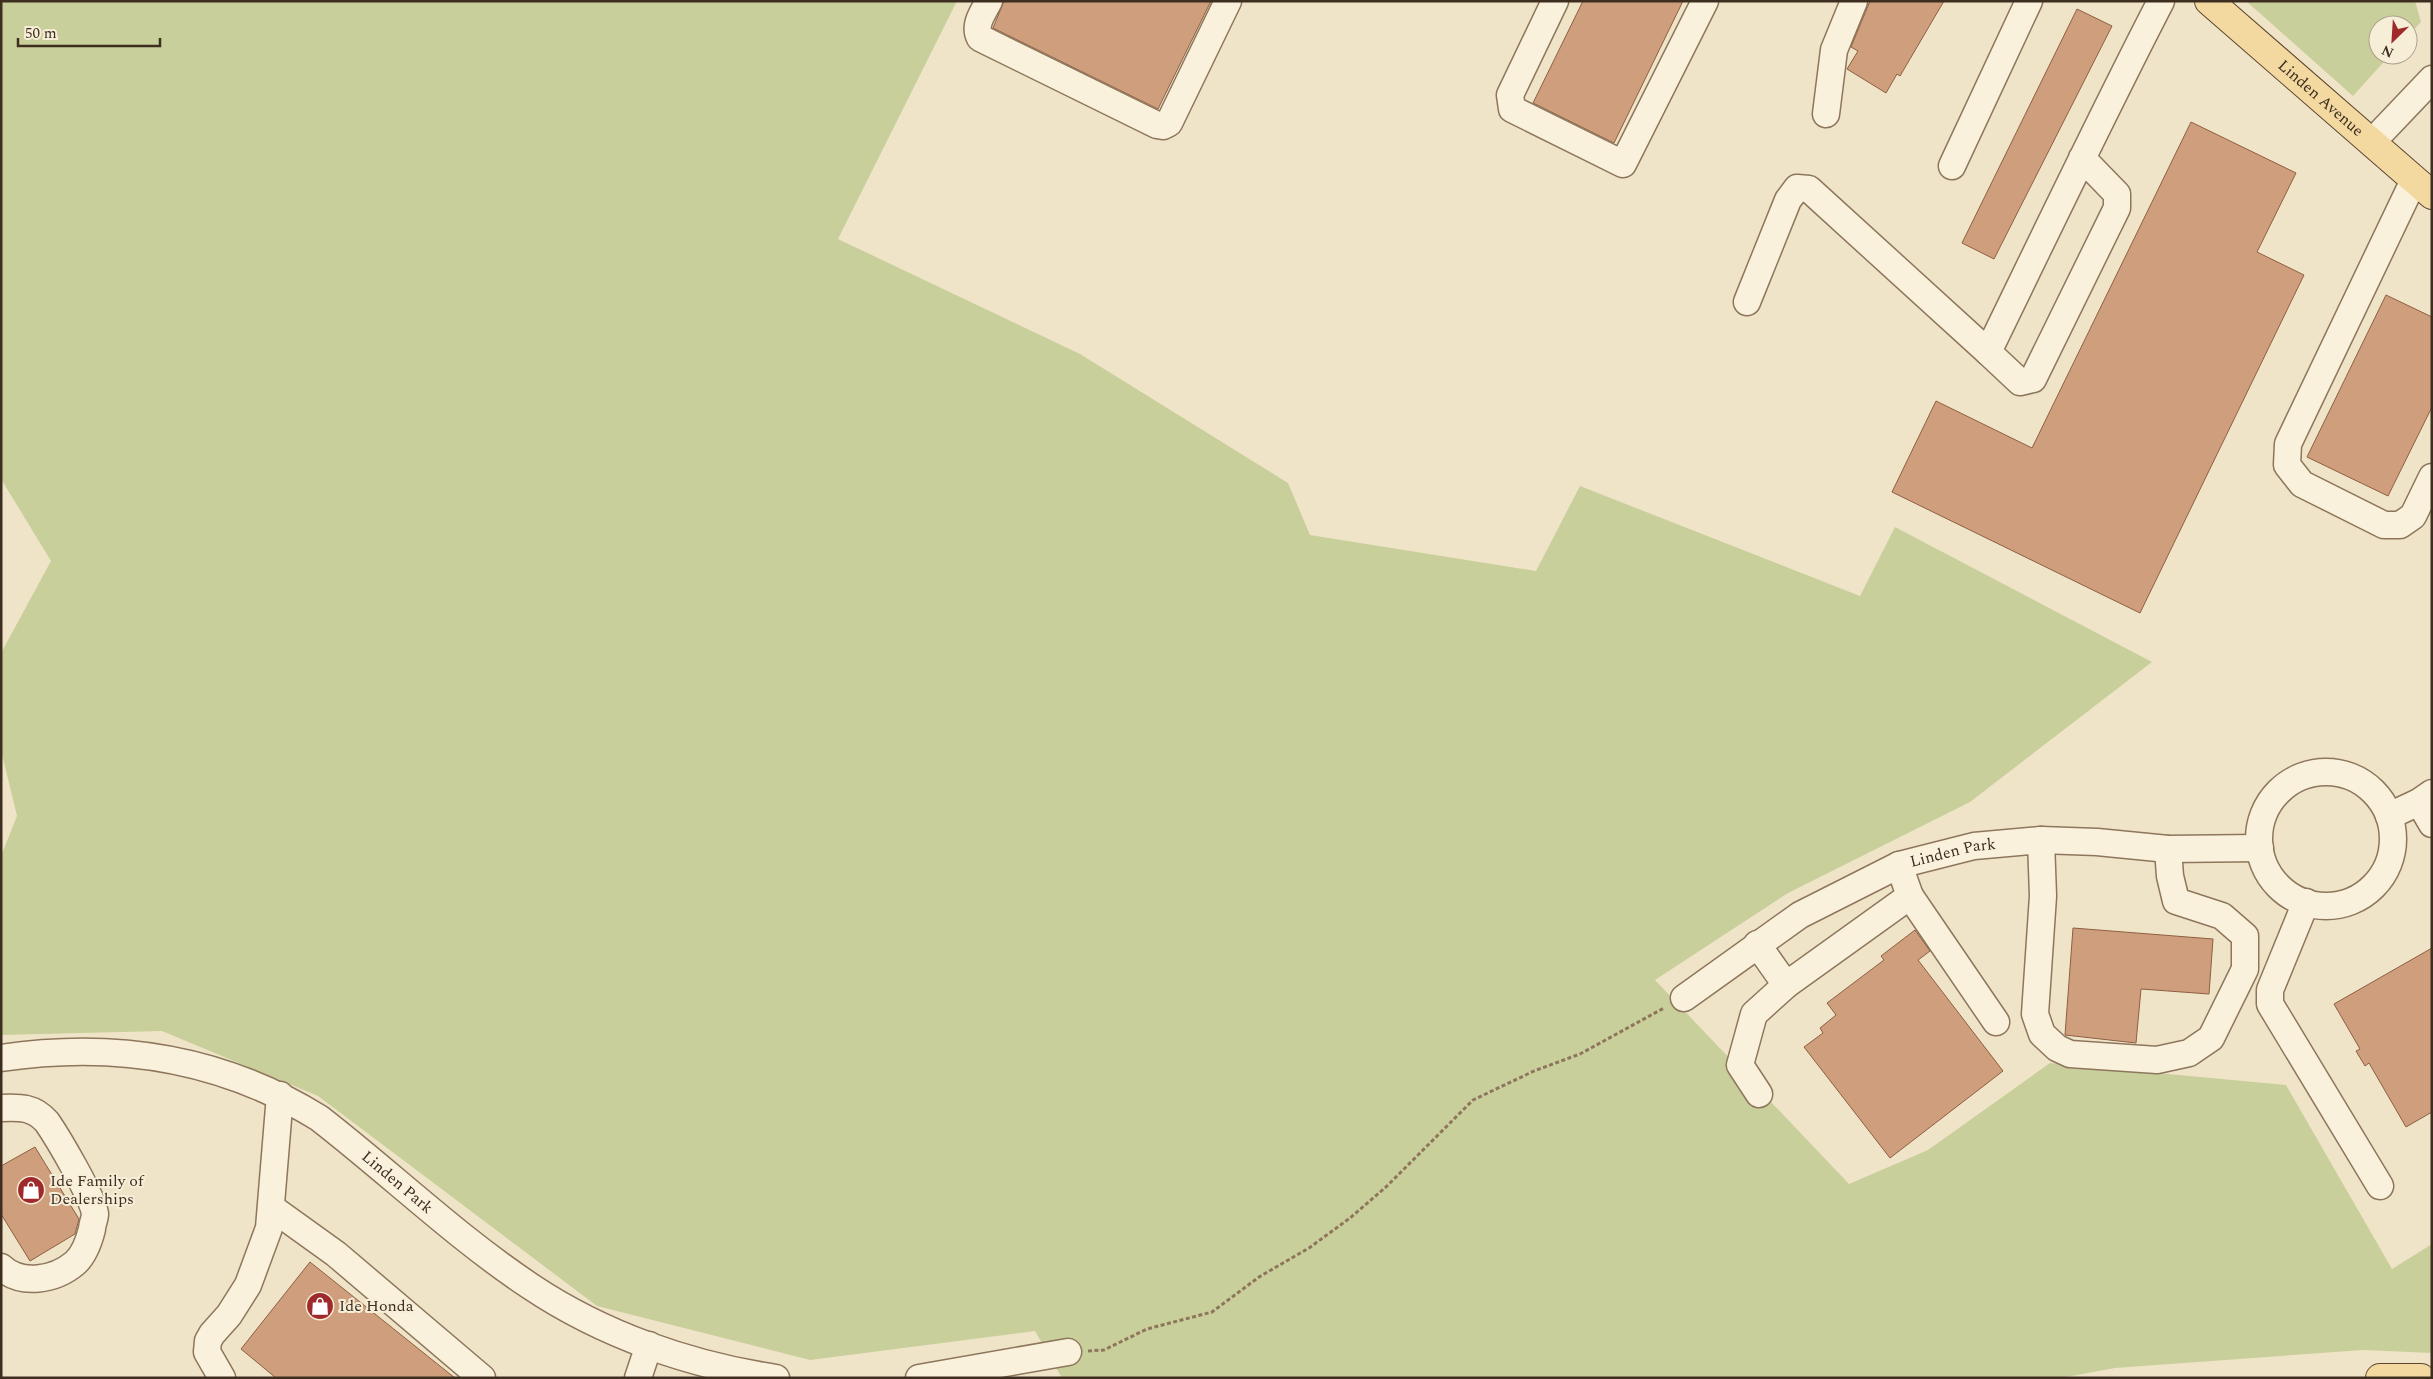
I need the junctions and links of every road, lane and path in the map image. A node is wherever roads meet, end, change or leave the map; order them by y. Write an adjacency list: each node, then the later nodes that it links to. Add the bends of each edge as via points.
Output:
1 (989, 1): 2 (street, via 977,24 980,38 1163,126 1169,123)
2 (1228, 1)
3 (1555, 1): 4 (street, via 1510,95 1512,109 1623,164)
4 (1705, 1)
5 (1854, 1): 10 (street, via 1834,50)
6 (2029, 1): 13 (street)
7 (2161, 1): 12 (street)
8 (2209, 1): 11 (main road, Linden Avenue)
9 (2432, 79): 11 (street)
10 (1826, 114)
11 (2372, 142): 14 (main road, Linden Avenue)
12 (2082, 158): 16 (street); 16 (street, via 2118,194 2117,208 2033,379 2020,382)
13 (1952, 166)
14 (2423, 187): 17 (street, via 2288,444 2287,465 2302,484 2384,525 2400,525 2413,516)
15 (1747, 302): 16 (street, via 1788,200 1797,188 1810,189)
16 (1988, 352)
17 (2432, 476)
18 (2426, 797): 19 (street); 20 (street)
19 (2389, 816): 22 (street, via 2383,802 2369,787 2350,776 2329,772 2308,774 2288,783 2272,798 2262,818); 26 (street, via 2394,844 2388,865 2377,883 2359,898 2338,905)
20 (2432, 824)
21 (2040, 840): 23 (street, Linden Park); 23 (street, via 2042,896 2034,1014 2042,1034 2057,1048 2070,1054 2157,1060 2189,1054 2211,1038 2244,969 2245,936 2222,916 2176,901); 24 (street, Linden Park, via 1974,846)
22 (2260, 848): 23 (street, Linden Park); 26 (street, via 2263,863 2275,883 2293,897)
23 (2168, 849)
24 (1898, 865): 25 (street); 27 (street, Linden Park, via 1800,915)
25 (1910, 896): 28 (street); 30 (street)
26 (2306, 902): 35 (street, via 2270,990 2270,1004)
27 (1757, 944): 28 (street); 29 (street, Linden Park)
28 (1786, 985): 32 (street, via 1754,1014 1740,1065)
29 (1684, 998): 39 (path, via 1580,1054 1534,1071 1474,1100 1350,1218 1212,1312 1147,1329 1104,1350)
30 (1996, 1022)
31 (1, 1058): 33 (street, Linden Park, via 84,1051 152,1056 228,1073)
32 (1759, 1094)
33 (280, 1096): 36 (street); 38 (street, Linden Park, via 319,1118 488,1256 531,1287)
34 (1, 1108): 37 (street, via 38,1112 47,1122 88,1196 94,1214 84,1251 75,1263 61,1272 31,1280 18,1278)
35 (2380, 1186)
36 (272, 1208): 41 (street, via 269,1228 248,1285 208,1341 207,1352); 42 (street, via 336,1254)
37 (1, 1267)
38 (649, 1345): 43 (street); 44 (street, Linden Park, via 688,1359)
39 (1068, 1352): 40 (street)
40 (1011, 1370): 45 (street)
41 (222, 1378)
42 (482, 1378)
43 (638, 1378)
44 (776, 1378)
45 (918, 1378)
46 (2380, 1378): 47 (main road)
47 (2421, 1378)

